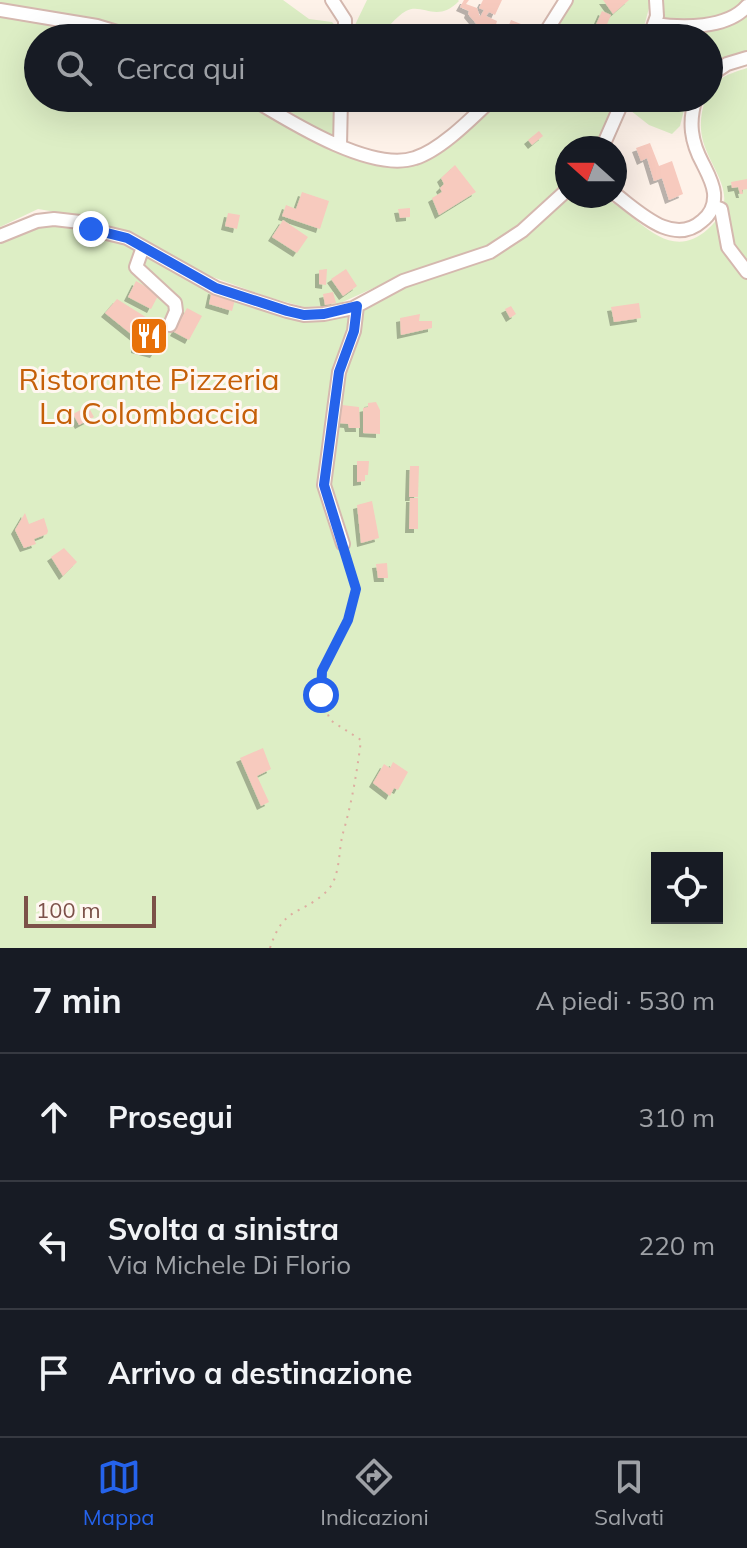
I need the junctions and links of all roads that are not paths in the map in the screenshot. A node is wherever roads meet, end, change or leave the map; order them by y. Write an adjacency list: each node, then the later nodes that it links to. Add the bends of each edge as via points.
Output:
1 (332, 0): 7 (street)
2 (566, 0): 8 (street)
3 (656, 0): 9 (street)
4 (747, 6): 10 (street, via 740,14)
5 (0, 10): 6 (street)
6 (85, 24)
7 (345, 24)
8 (551, 24)
9 (654, 24)
10 (710, 24)
11 (747, 58): 12 (street)
12 (723, 67)
13 (277, 112): 19 (street)
14 (341, 112): 19 (street)
15 (477, 112): 19 (street, via 414,159 386,162)
16 (618, 112): 18 (street)
17 (694, 112): 22 (street, via 691,132 711,179)
18 (607, 136)
19 (340, 146)
20 (555, 201): 26 (street, via 507,243 403,281)
21 (627, 203): 22 (street, via 669,229 693,228)
22 (713, 206): 25 (street, via 721,209 728,247)
23 (0, 236): 24 (street, via 37,221 71,220)
24 (143, 247): 26 (street, via 204,283 287,311 324,314); 27 (street, via 136,267 175,303)
25 (747, 272)
26 (357, 306): 28 (street, via 339,372 324,485)
27 (170, 325)
28 (343, 544)

